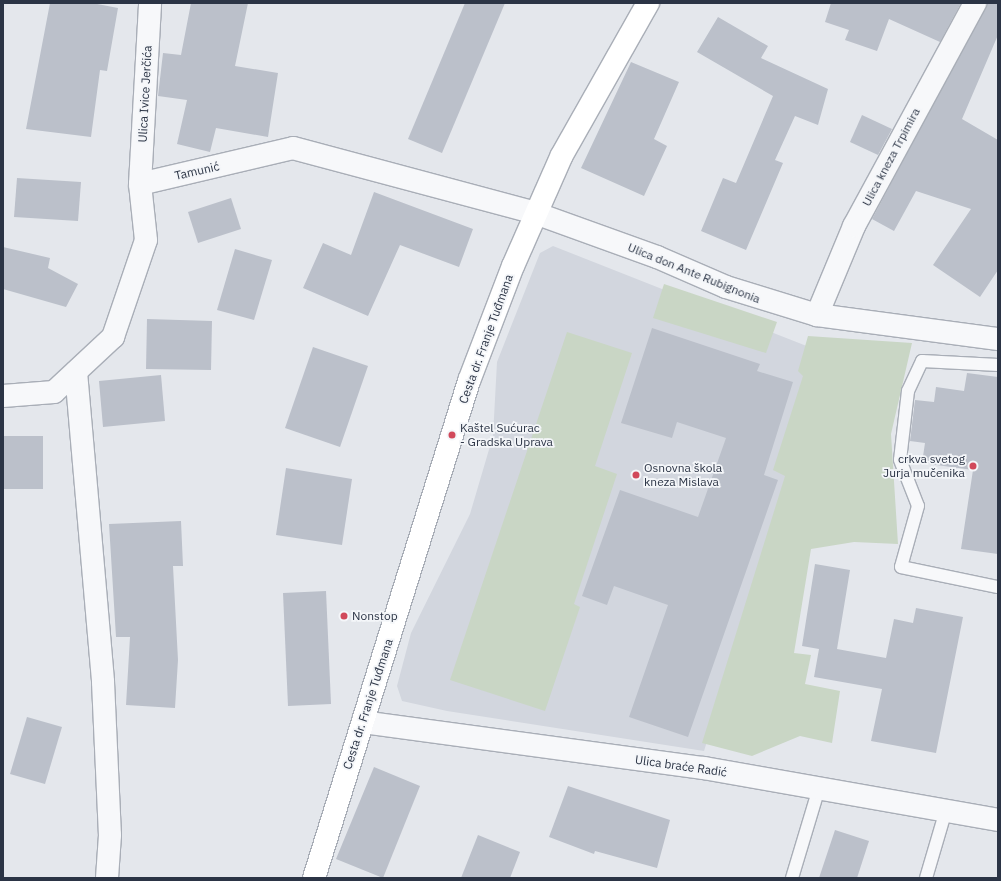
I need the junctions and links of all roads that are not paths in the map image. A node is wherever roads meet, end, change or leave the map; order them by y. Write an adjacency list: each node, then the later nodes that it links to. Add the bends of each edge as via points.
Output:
1 (150, 3): 4 (street, Ulica Ivice Jerčića)
2 (648, 3): 5 (main road, Cesta dr. Franje Tuđmana, via 562,155)
3 (975, 3): 6 (street, Ulica kneza Trpimira, via 854,226)
4 (140, 184): 5 (street, Tamunić, via 293,148); 9 (street, via 146,240 112,337)
5 (535, 213): 6 (street, Ulica don Ante Rubignonia, via 657,257 726,287); 12 (main road, Cesta dr. Franje Tuđmana, via 469,381)
6 (817, 316): 7 (street, Ulica don Ante Rubignonia)
7 (998, 340)
8 (998, 365): 11 (lane, via 922,361 908,391 900,460 918,506 901,567)
9 (76, 372): 10 (street, via 54,392); 16 (street, via 103,682 110,835)
10 (3, 396)
11 (998, 587)
12 (363, 722): 13 (street, Ulica braće Radić, via 704,768); 17 (main road, Cesta dr. Franje Tuđmana)
13 (819, 788): 14 (street, Ulica braće Radić); 18 (lane)
14 (946, 810): 15 (street, Ulica braće Radić); 19 (lane)
15 (998, 820)
16 (107, 878)
17 (314, 878)
18 (792, 878)
19 (926, 878)

